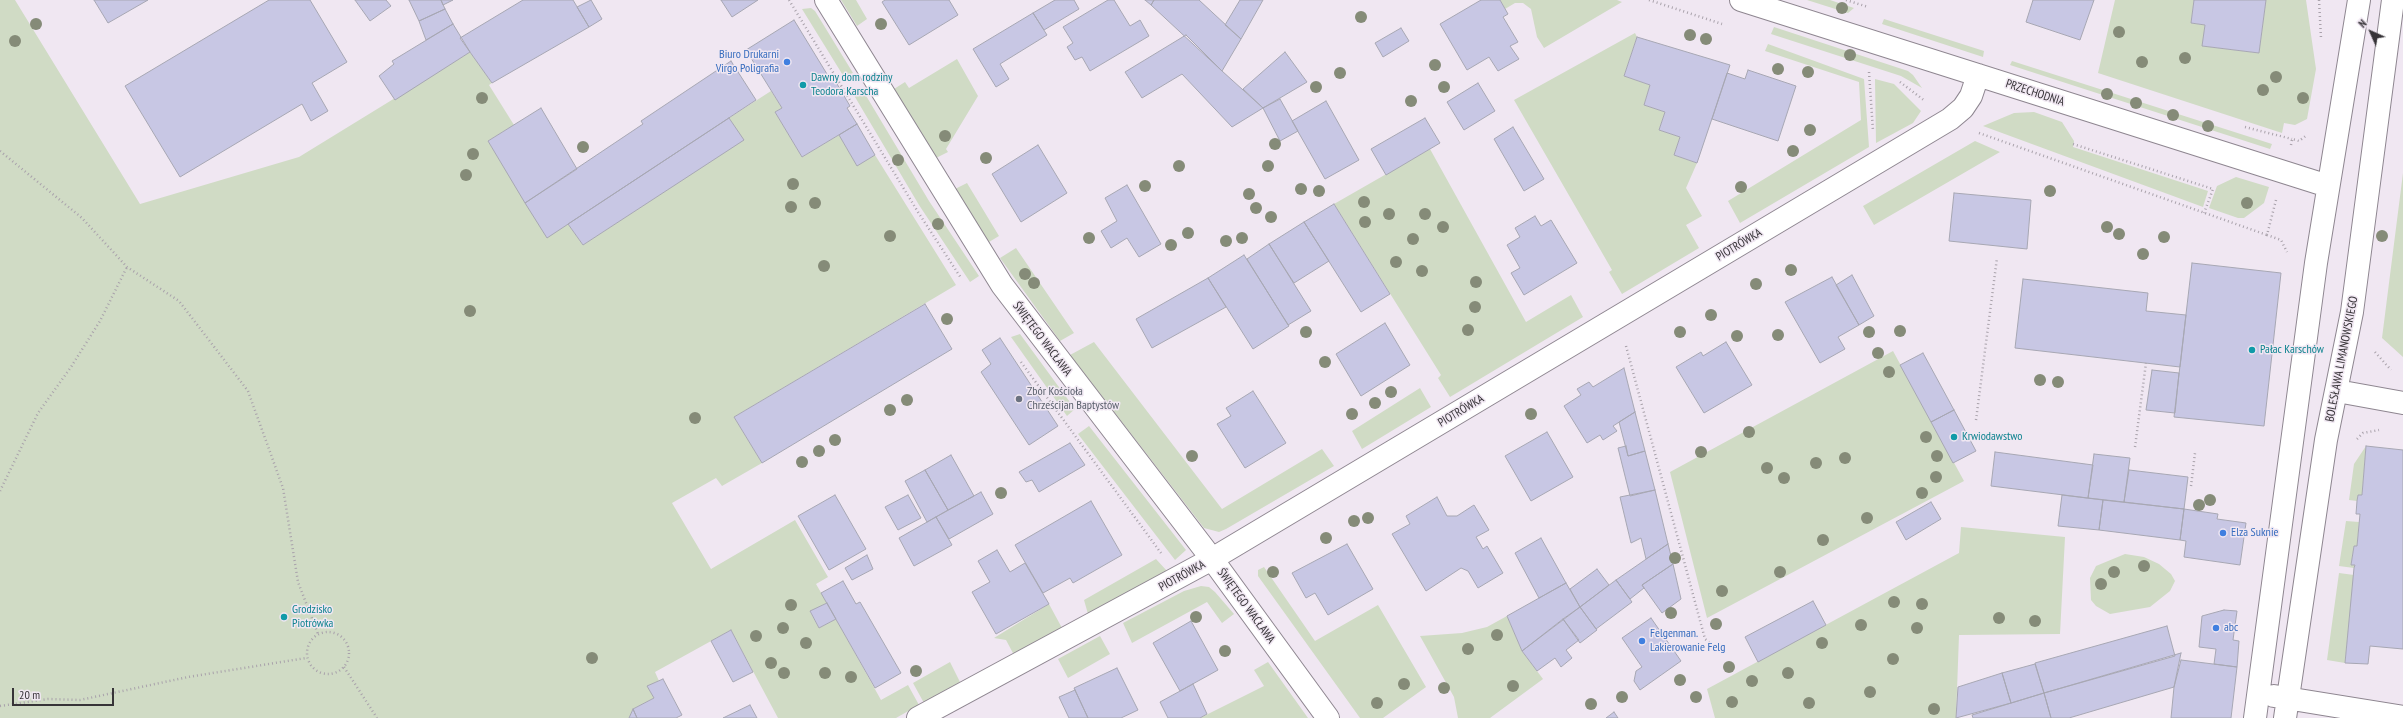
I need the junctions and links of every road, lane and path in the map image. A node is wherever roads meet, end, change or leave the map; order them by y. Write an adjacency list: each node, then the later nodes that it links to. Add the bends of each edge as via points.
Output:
1 (826, 0): 25 (street, ŚWIĘTEGO WACŁAWA, via 1002,285)
2 (1741, 0): 6 (street, PRZECHODNIA)
3 (2359, 0): 12 (street)
4 (2393, 0): 18 (street, BOLESŁAWA LIMANOWSKIEGO, via 2354,298)
5 (1869, 72): 11 (path)
6 (1978, 75): 11 (street, PIOTRÓWKA, via 1967,102 1950,119); 12 (street, PRZECHODNIA)
7 (1981, 134): 8 (path)
8 (1974, 137)
9 (2073, 144): 13 (path, via 2213,189)
10 (0, 151): 15 (path, via 82,218)
11 (1875, 164): 16 (street, PIOTRÓWKA)
12 (2328, 186): 30 (street)
13 (2204, 213)
14 (1997, 258): 20 (path)
15 (127, 267): 24 (path, via 100,321 38,412); 26 (path, via 179,301 248,391 283,488 298,582)
16 (1618, 317): 25 (street, PIOTRÓWKA); 27 (path, via 1705,639 1715,647)
17 (2146, 363): 21 (path)
18 (2337, 391): 19 (street); 32 (street, BOLESŁAWA LIMANOWSKIEGO, via 2326,440)
19 (2403, 403)
20 (1976, 420)
21 (2135, 447)
22 (2195, 453): 23 (path)
23 (2191, 486)
24 (0, 492)
25 (1212, 559): 35 (street, PIOTRÓWKA); 36 (street, ŚWIĘTEGO WACŁAWA)
26 (318, 634): 28 (path, via 310,640); 29 (path, via 327,631 336,633 344,639 349,648 349,658)
27 (1720, 645)
28 (306, 658): 29 (path, via 318,672 327,675 336,673); 31 (path, via 258,668 188,677 80,700 48,699)
29 (344, 667): 34 (path)
30 (2258, 694): 32 (street); 37 (street)
31 (0, 706)
32 (2286, 708): 33 (street)
33 (2403, 717)
34 (377, 718)
35 (918, 718)
36 (1328, 718)
37 (2255, 718)

